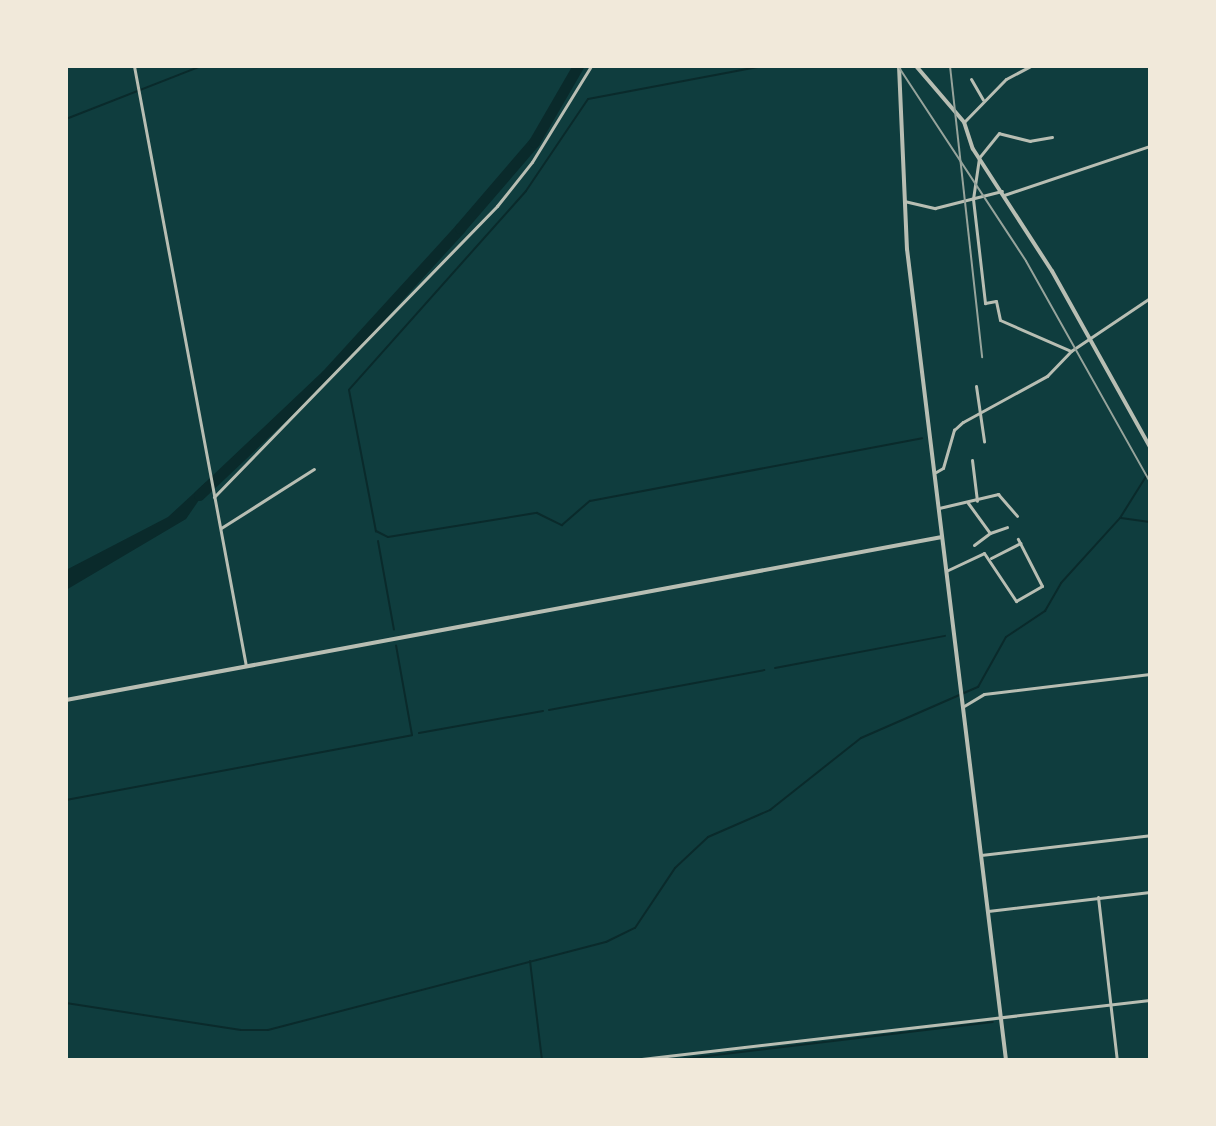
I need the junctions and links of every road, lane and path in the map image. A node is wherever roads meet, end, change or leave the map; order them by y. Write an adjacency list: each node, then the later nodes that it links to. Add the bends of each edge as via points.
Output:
1 (134, 66): 25 (street)
2 (591, 66): 25 (street, via 532,162 497,206)
3 (899, 66): 14 (street)
4 (916, 66): 8 (street)
5 (1030, 66): 7 (street)
6 (971, 79): 7 (street)
7 (983, 100): 8 (street)
8 (964, 122): 11 (street)
9 (1052, 137): 11 (street, via 1030,141 999,133)
10 (1150, 146): 12 (street)
11 (979, 158): 12 (street); 13 (street)
12 (1003, 193): 13 (street); 16 (street)
13 (973, 199): 14 (street, via 935,208); 17 (street, via 985,303 996,301 1000,320)
14 (904, 201): 24 (street)
15 (1150, 298): 16 (street)
16 (1091, 339): 17 (street); 21 (street)
17 (1071, 351): 19 (street, via 1047,376)
18 (976, 386): 19 (street)
19 (980, 411): 20 (street); 24 (street, via 954,430 947,458)
20 (984, 441)
21 (1150, 447)
22 (972, 460): 26 (street)
23 (314, 469): 31 (street)
24 (936, 472): 28 (street)
25 (214, 497): 31 (street)
26 (977, 501): 27 (street); 29 (street, via 998,494)
27 (968, 503): 28 (street); 32 (street)
28 (939, 508): 33 (street)
29 (1017, 516)
30 (1007, 527): 32 (street)
31 (221, 528): 37 (street)
32 (990, 533): 34 (street)
33 (942, 537): 36 (street); 37 (street)
34 (974, 545)
35 (991, 558): 35 (street, via 1019,541 1042,586 1016,601); 36 (street, via 984,553)
36 (946, 571): 40 (street)
37 (246, 666): 39 (street)
38 (1150, 674): 40 (street, via 984,694)
39 (66, 700)
40 (964, 704): 42 (street)
41 (1150, 835): 42 (street)
42 (981, 855): 45 (street)
43 (1150, 892): 44 (street)
44 (1098, 897): 45 (street); 47 (street)
45 (988, 911): 48 (street)
46 (1150, 1000): 47 (street)
47 (1110, 1005): 48 (street); 51 (street)
48 (1001, 1019): 49 (street); 50 (street)
49 (633, 1060)
50 (1006, 1060)
51 (1117, 1060)

